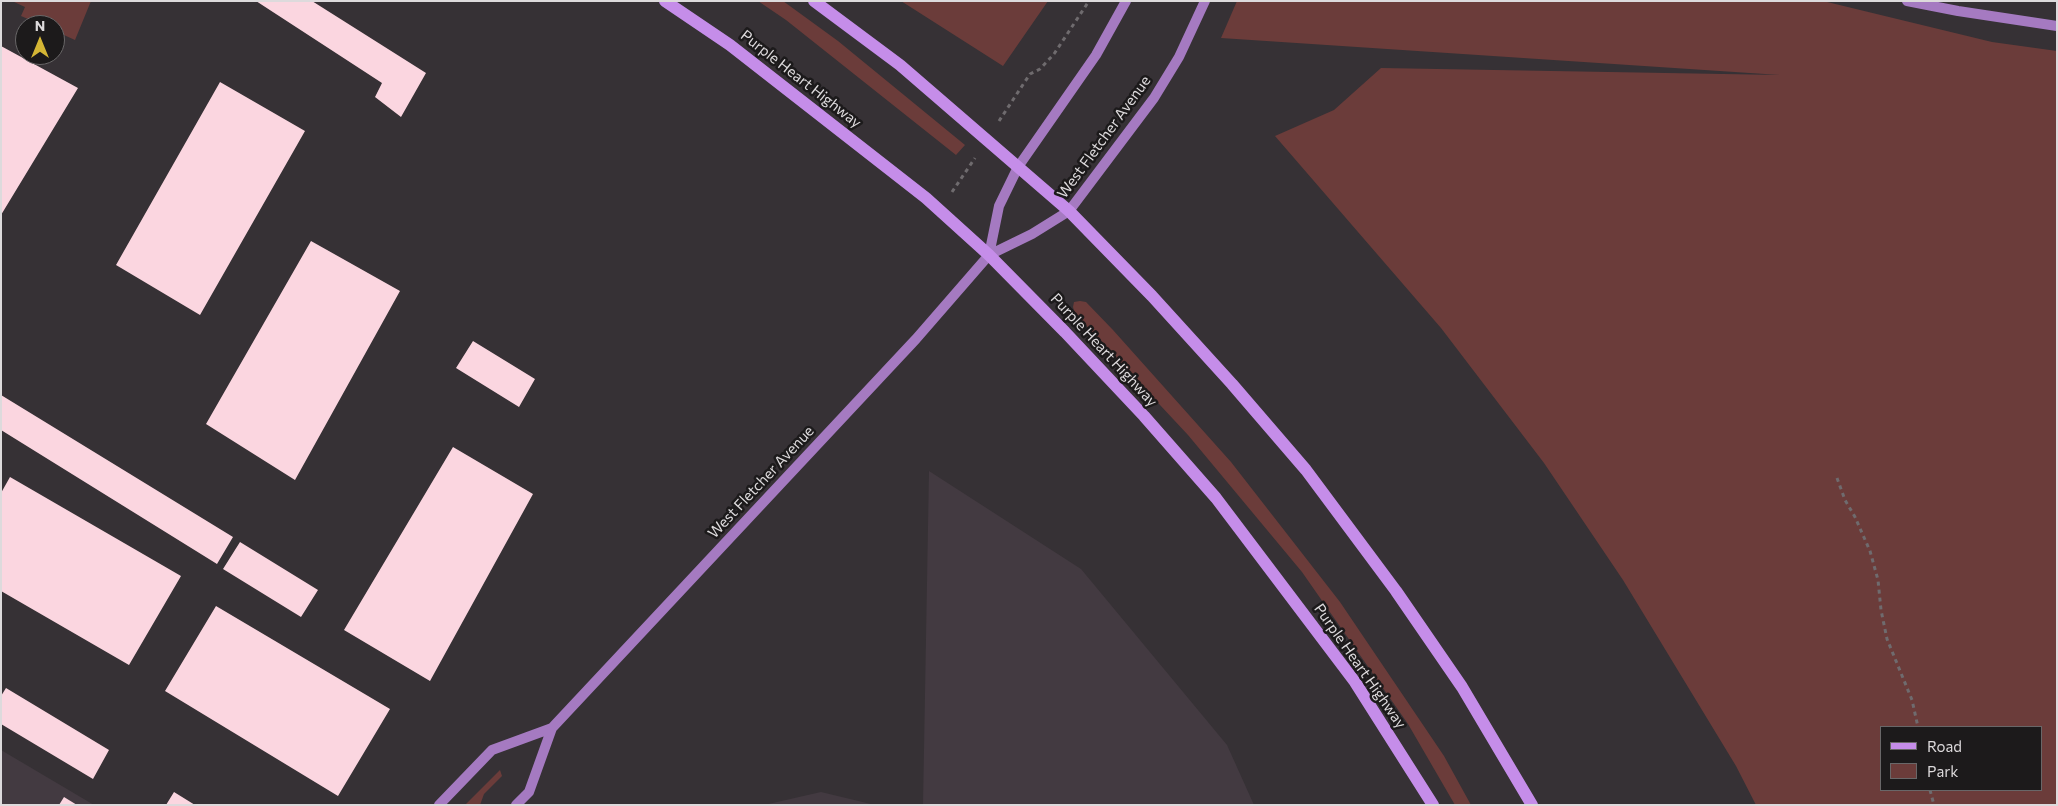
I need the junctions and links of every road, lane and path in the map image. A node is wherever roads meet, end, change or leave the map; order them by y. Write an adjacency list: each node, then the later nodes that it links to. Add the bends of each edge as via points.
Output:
1 (665, 1): 11 (main road, Purple Heart Highway, via 730,45 807,104 926,198)
2 (814, 1): 8 (main road, via 900,65)
3 (1089, 1): 8 (path, via 1054,54 1040,69 1030,74)
4 (1126, 1): 9 (main road, West Fletcher Avenue, via 1096,55)
5 (1205, 1): 10 (main road, West Fletcher Avenue, via 1179,57 1154,98)
6 (1907, 1): 7 (main road)
7 (2057, 26)
8 (987, 140): 9 (main road); 11 (path)
9 (1018, 167): 10 (main road); 12 (main road, West Fletcher Avenue, via 999,206)
10 (1069, 211): 12 (main road, West Fletcher Avenue); 20 (main road, via 1152,296 1306,470 1462,687)
11 (939, 212): 12 (main road, Purple Heart Highway)
12 (989, 255): 15 (main road, West Fletcher Avenue, via 916,339); 19 (main road, Purple Heart Highway, via 1111,381 1216,498 1355,682)
13 (1837, 478): 14 (path, via 1870,551 1887,639 1912,700)
14 (1918, 726)
15 (552, 728): 17 (main road, West Fletcher Avenue, via 492,750); 18 (main road, West Fletcher Avenue, via 529,792)
16 (1930, 791): 21 (path)
17 (439, 805)
18 (516, 805)
19 (1433, 805)
20 (1532, 805)
21 (1934, 805)

